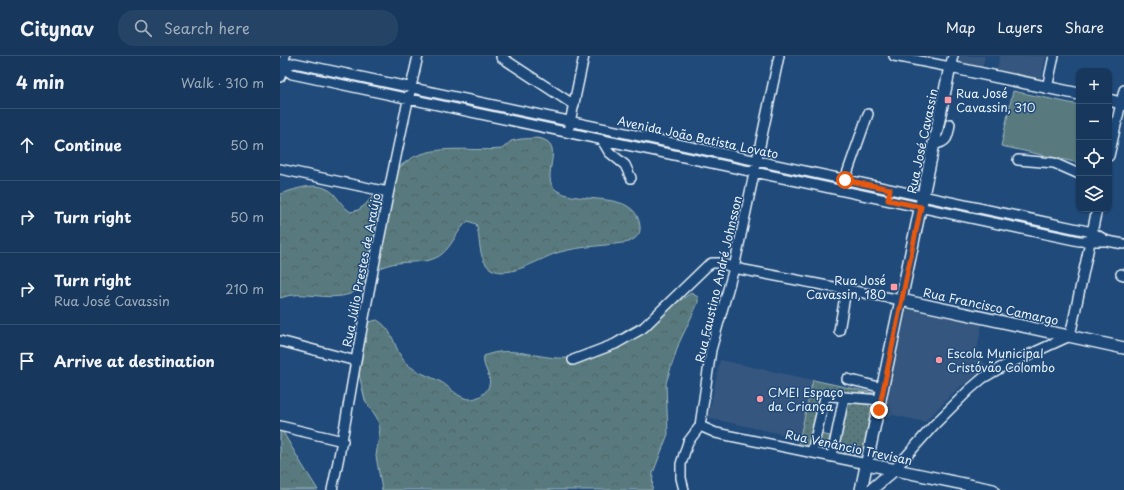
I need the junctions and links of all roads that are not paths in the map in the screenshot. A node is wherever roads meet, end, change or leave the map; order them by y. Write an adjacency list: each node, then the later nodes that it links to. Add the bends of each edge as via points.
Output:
1 (285, 56): 9 (street)
2 (418, 56): 13 (street, Rua Júlio Prestes de Araújo)
3 (584, 56): 19 (street)
4 (779, 56): 28 (street, Rua Faustino André Johnsson)
5 (894, 56): 10 (street)
6 (953, 56): 10 (street, Rua José Cavassin)
7 (1054, 56): 12 (street)
8 (501, 57): 19 (street)
9 (281, 66): 11 (street); 13 (street, Avenida João Batista Lovato, via 295,63); 16 (street, Avenida João Batista Lovato, via 292,74)
10 (950, 67): 12 (main road); 25 (main road, Rua José Cavassin)
11 (280, 78)
12 (1047, 88): 15 (main road)
13 (410, 89): 16 (street, Rua Júlio Prestes de Araújo); 21 (street, Avenida João Batista Lovato)
14 (1124, 90): 18 (street)
15 (1076, 93)
16 (408, 99): 23 (street, Avenida João Batista Lovato); 36 (street, Rua Júlio Prestes de Araújo)
17 (1112, 101): 18 (main road)
18 (1123, 103): 26 (street)
19 (574, 105): 21 (street)
20 (868, 114): 33 (street)
21 (570, 122): 23 (street); 28 (street, Avenida João Batista Lovato)
22 (950, 124): 25 (street, via 948,138 942,144)
23 (568, 133): 24 (street, Avenida João Batista Lovato)
24 (602, 140): 30 (street, Avenida João Batista Lovato); 32 (street, via 609,152 625,165)
25 (934, 144): 38 (main road, Rua José Cavassin)
26 (1112, 145)
27 (1018, 160): 31 (street, via 1054,163)
28 (757, 161): 30 (street, Rua Faustino André Johnsson); 33 (street, Avenida João Batista Lovato)
29 (280, 169): 36 (street)
30 (755, 172): 35 (street, Avenida João Batista Lovato); 44 (street, Rua Faustino André Johnsson)
31 (1076, 173)
32 (631, 178)
33 (845, 180): 34 (street, Avenida João Batista Lovato); 35 (street)
34 (890, 189): 37 (street); 38 (street, Avenida João Batista Lovato)
35 (842, 191): 37 (street, Avenida João Batista Lovato)
36 (388, 192): 52 (street, Rua Júlio Prestes de Araújo)
37 (888, 200): 38 (street, Avenida João Batista Lovato)
38 (922, 202): 40 (street, Avenida João Batista Lovato); 42 (street, Avenida João Batista Lovato); 46 (main road, Rua José Cavassin)
39 (1096, 212): 40 (street)
40 (1092, 232): 41 (street, Avenida João Batista Lovato); 42 (street)
41 (1107, 241): 42 (street, Avenida João Batista Lovato); 43 (street, Avenida João Batista Lovato)
42 (1089, 242): 48 (street)
43 (1124, 244)
44 (734, 268): 45 (street, Rua Francisco Camargo); 51 (street, Rua Francisco Camargo, via 712,263 643,328 615,344); 58 (street, Rua Faustino André Johnsson, via 711,350)
45 (846, 290): 46 (street, Rua Francisco Camargo); 47 (street)
46 (901, 300): 48 (main road, Rua Francisco Camargo); 54 (main road, Rua José Cavassin)
47 (839, 332)
48 (1070, 336): 50 (main road, Rua Francisco Camargo); 63 (street, via 983,378 939,420)
49 (280, 341): 52 (street)
50 (1124, 348)
51 (572, 360)
52 (356, 361): 59 (street, Rua Júlio Prestes de Araújo)
53 (847, 379): 54 (street)
54 (883, 388): 56 (main road, Rua José Cavassin)
55 (844, 397): 56 (street); 60 (street, via 827,396 823,400); 61 (street)
56 (880, 400): 62 (main road, Rua José Cavassin)
57 (280, 426): 59 (street)
58 (700, 426): 60 (street, Rua Venâncio Trevisan, via 716,433); 65 (street, via 684,452 681,478)
59 (343, 441): 64 (street, Rua Júlio Prestes de Araújo)
60 (812, 452): 61 (street, Rua Venâncio Trevisan)
61 (832, 456): 62 (street, Rua Venâncio Trevisan)
62 (867, 464): 63 (main road, Rua Venâncio Trevisan); 66 (main road, Rua José Cavassin)
63 (894, 470): 67 (main road); 68 (main road, Rua Venâncio Trevisan)
64 (332, 490)
65 (684, 490)
66 (861, 490)
67 (871, 490)
68 (993, 490)

